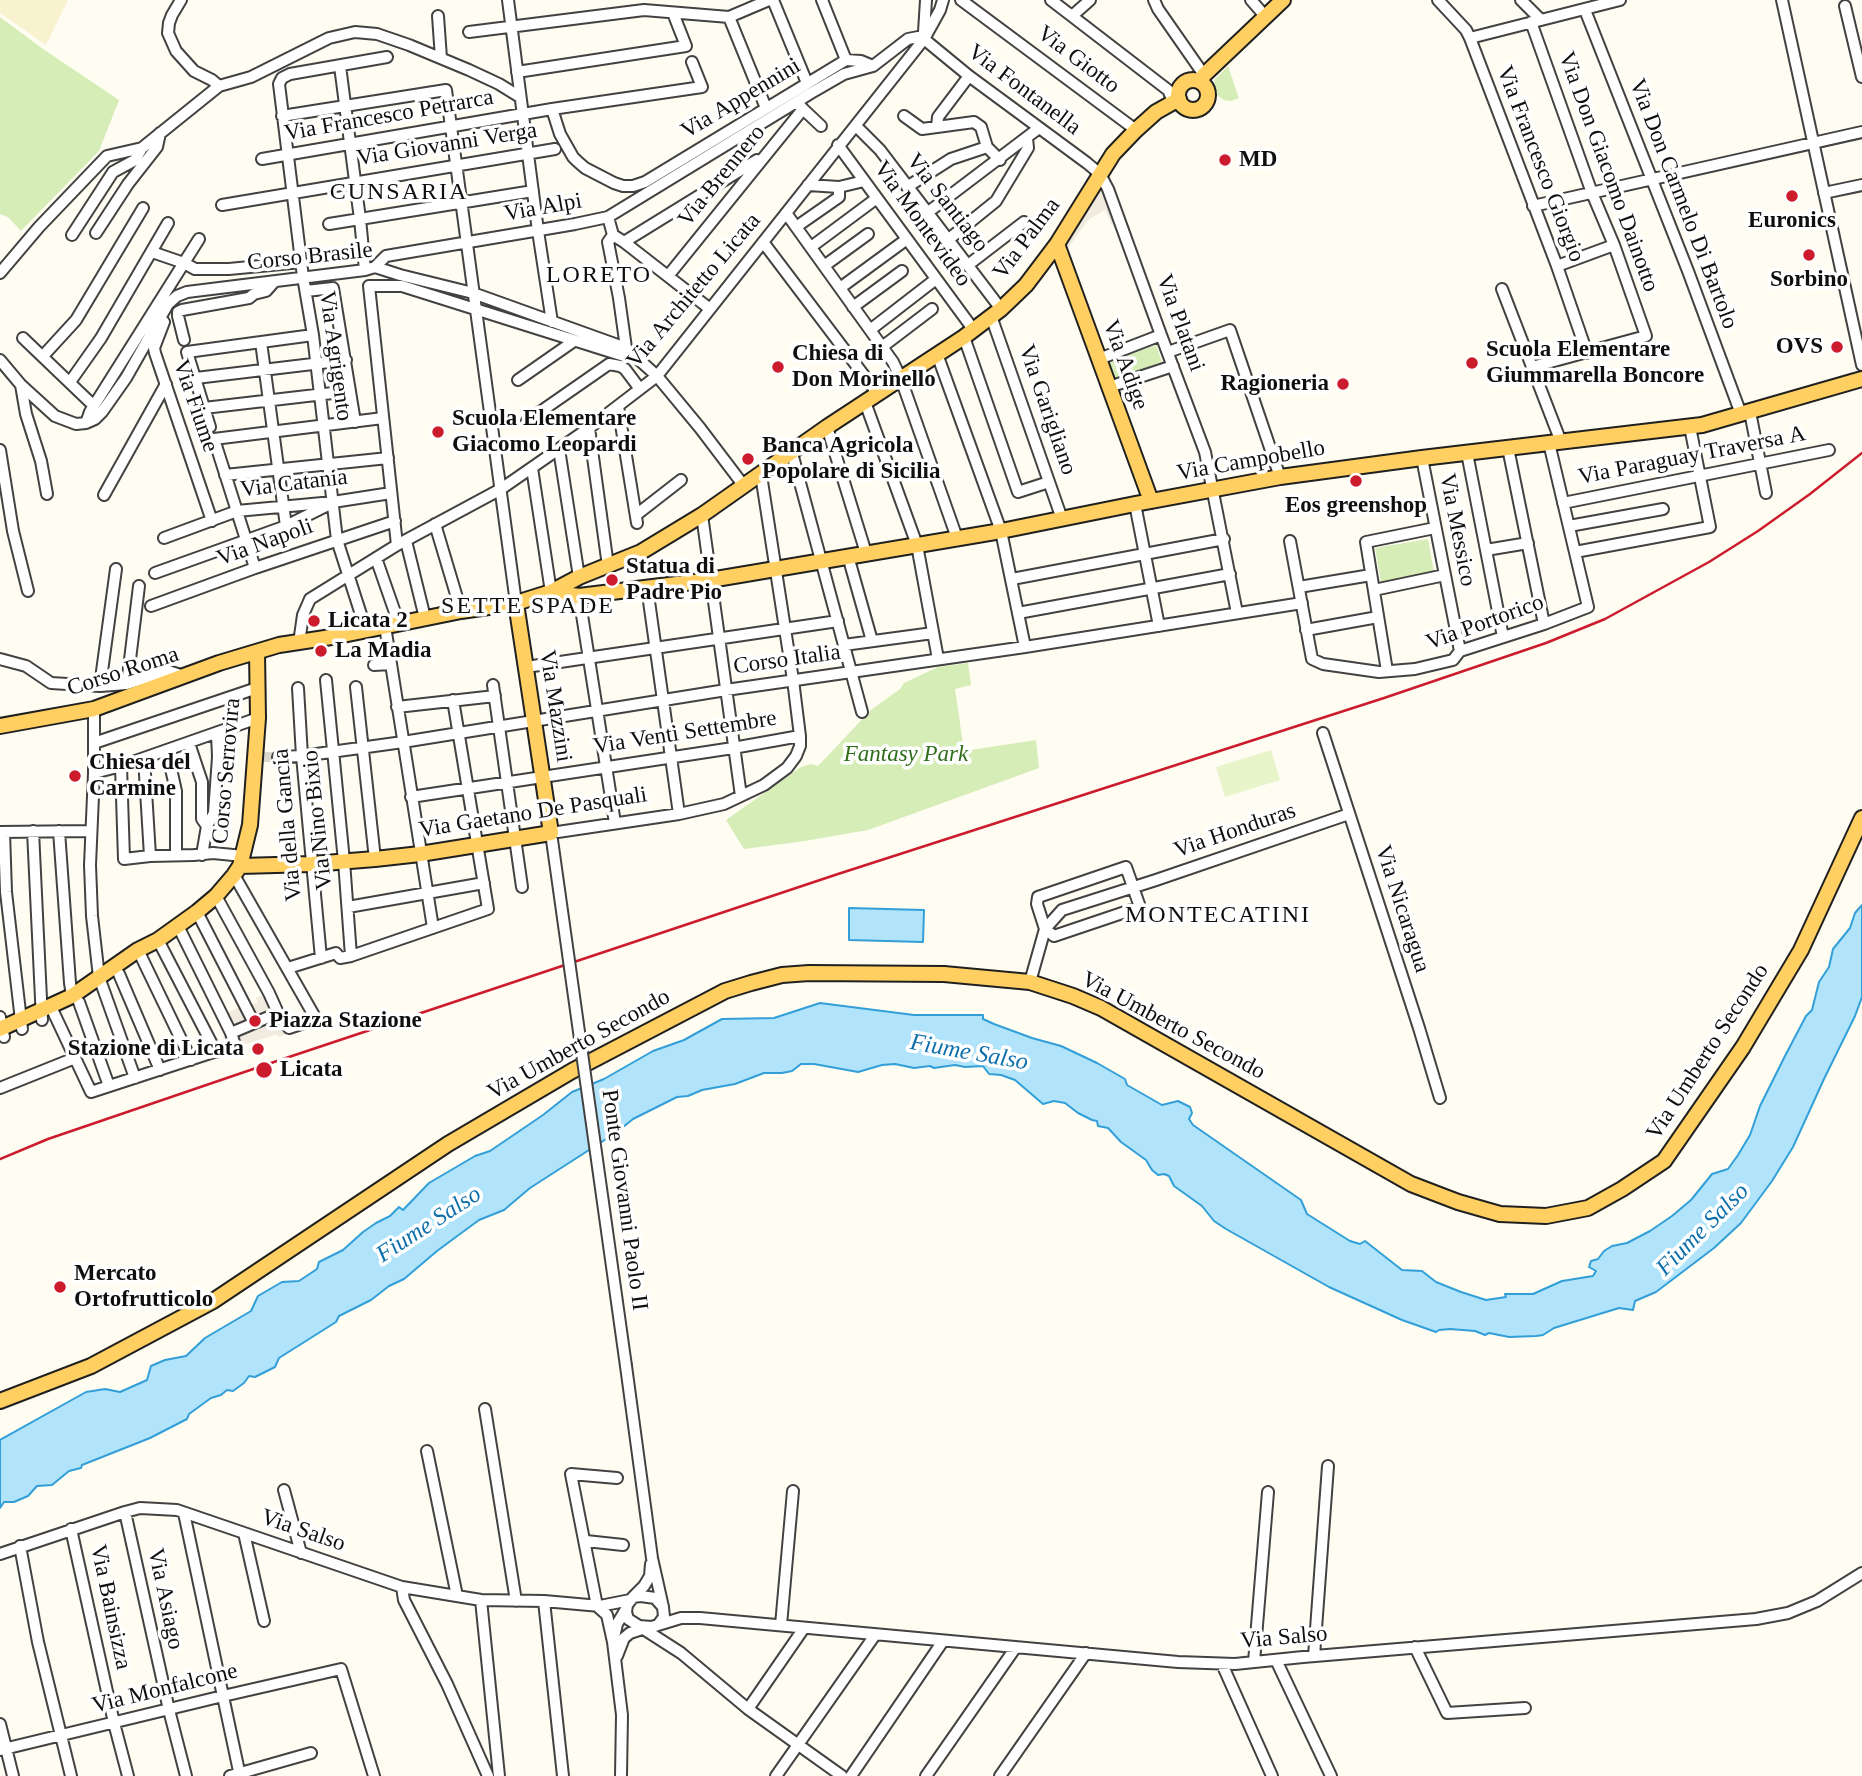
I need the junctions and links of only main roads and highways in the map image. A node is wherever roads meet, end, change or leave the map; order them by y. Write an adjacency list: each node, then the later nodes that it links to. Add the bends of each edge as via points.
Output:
1 (1283, 0): 2 (main road, Via Palma)
2 (1202, 78): 3 (main road, Via Palma, via 1185,82); 3 (main road, via 1208,96 1202,107 1190,110)
3 (1176, 100): 4 (main road, Via Palma, via 1156,112 1113,154)
4 (1057, 244): 6 (main road, Via Adige); 7 (main road, Via Palma, via 1026,285 969,333 702,516 641,552)
5 (1862, 379): 6 (main road, Via Campobello, via 1690,427 1280,477)
6 (1151, 501): 7 (main road, Via Campobello, via 710,580 579,596)
7 (551, 592): 8 (main road, Corso Roma)
8 (516, 603): 9 (main road, Corso Roma); 12 (main road, Via Mazzini)
9 (257, 652): 10 (main road, Corso Roma, via 94,709); 13 (main road, Corso Serrovira, via 259,757 250,825)
10 (0, 726)
11 (1862, 818): 17 (main road, Via Umberto Secondo, via 1801,950 1743,1047 1672,1150 1664,1161 1588,1208 1546,1216 1500,1214 1411,1184 1101,1008 1030,982 944,974 809,973 725,991 572,1071 448,1144 213,1301 91,1366)
12 (552, 840): 13 (main road, Via Gaetano De Pasquali, via 515,839 313,864)
13 (239, 865): 14 (main road, Corso Serrovira, via 216,896)
14 (140, 954): 15 (main road, Corso Serrovira); 15 (main road, Corso Serrovira, via 119,974)
15 (100, 982): 16 (main road, Corso Serrovira, via 76,999)
16 (1, 1030)
17 (0, 1401)

